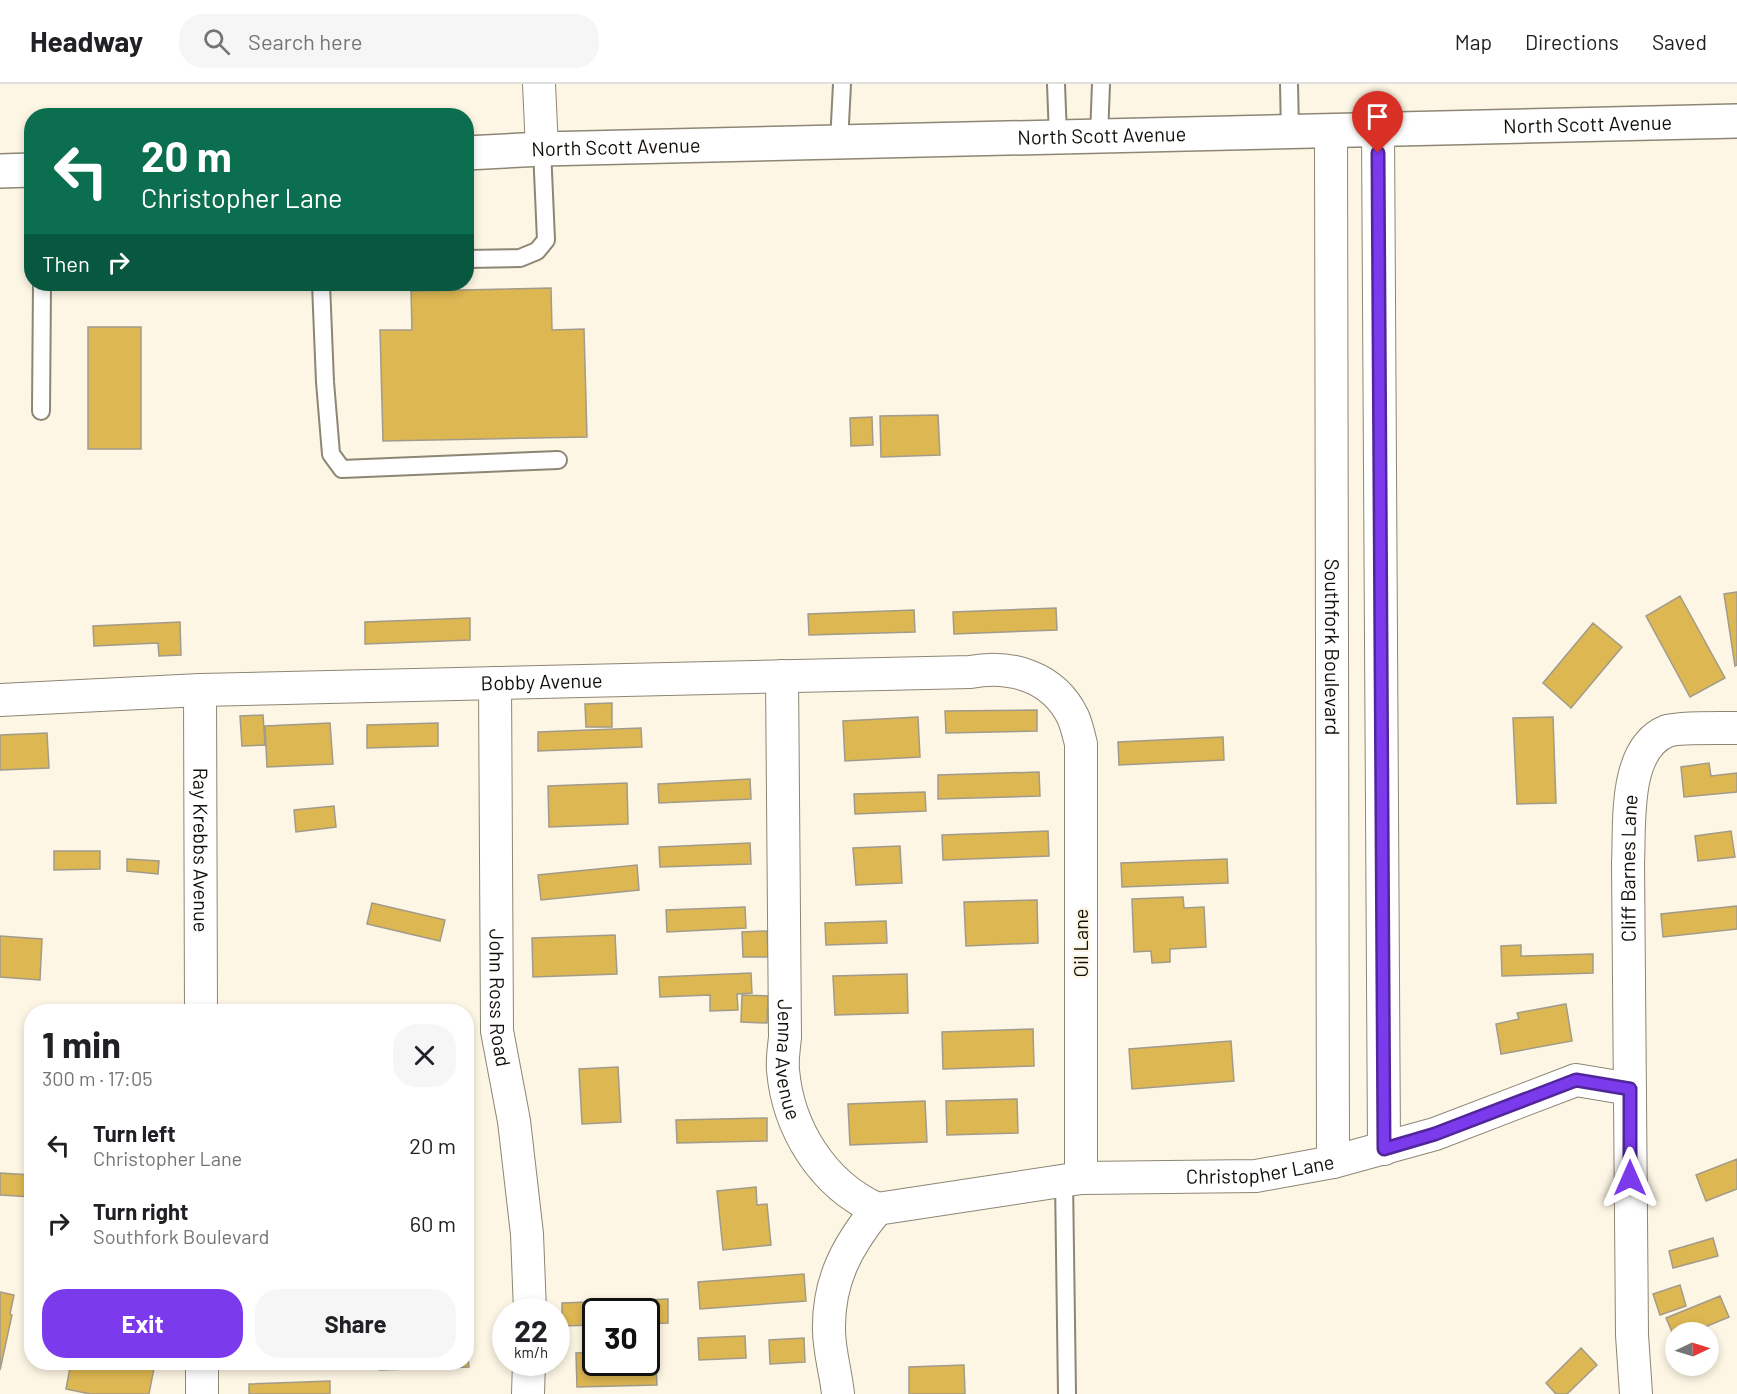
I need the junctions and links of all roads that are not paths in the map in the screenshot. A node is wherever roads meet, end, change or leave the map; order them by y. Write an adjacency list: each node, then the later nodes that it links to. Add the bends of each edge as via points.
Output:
1 (538, 84): 13 (street)
2 (842, 84): 12 (lane)
3 (1056, 84): 10 (lane)
4 (1101, 84): 11 (lane)
5 (1289, 84): 9 (lane)
6 (1737, 122): 7 (main road, North Scott Avenue)
7 (1378, 129): 8 (main road, North Scott Avenue); 30 (street)
8 (1330, 131): 9 (main road, North Scott Avenue); 31 (street, Southfork Boulevard)
9 (1290, 132): 11 (main road, North Scott Avenue)
10 (1058, 137): 11 (main road, North Scott Avenue); 12 (main road, North Scott Avenue)
11 (1099, 137)
12 (839, 143): 13 (main road, North Scott Avenue)
13 (542, 149): 14 (main road, North Scott Avenue); 17 (lane, via 546,240 537,251 520,258)
14 (474, 153)
15 (24, 170): 16 (main road)
16 (0, 171)
17 (474, 259)
18 (42, 291): 20 (lane)
19 (321, 291): 21 (lane, via 331,454 342,469)
20 (41, 411)
21 (558, 460)
22 (782, 676): 23 (street, Bobby Avenue); 26 (street, Bobby Avenue, via 1010,670 1034,677); 33 (street, Jenna Avenue, via 783,1068 788,1102 816,1161 843,1187)
23 (495, 683): 24 (street, Bobby Avenue); 34 (street, John Ross Road, via 497,1031 514,1121 527,1234)
24 (200, 690): 25 (street, Bobby Avenue); 28 (street, Ray Krebbs Avenue)
25 (0, 700)
26 (1069, 710): 32 (street, Oil Lane, via 1081,744)
27 (1737, 728): 29 (street, Cliff Barnes Lane, via 1668,730 1650,742 1638,761 1632,786 1628,863)
28 (201, 1004)
29 (1630, 1089): 30 (street, Christopher Lane, via 1576,1080 1435,1134); 41 (street, Cliff Barnes Lane)
30 (1384, 1149): 31 (street, Christopher Lane)
31 (1334, 1162): 32 (street, Christopher Lane, via 1256,1176)
32 (1073, 1179): 33 (street, Christopher Lane); 40 (lane)
33 (877, 1209): 39 (street, via 856,1234 839,1268 831,1299 829,1332)
34 (529, 1298)
35 (202, 1370): 37 (street)
36 (529, 1376): 38 (street)
37 (202, 1394)
38 (528, 1394)
39 (838, 1394)
40 (1067, 1394)
41 (1636, 1394)

